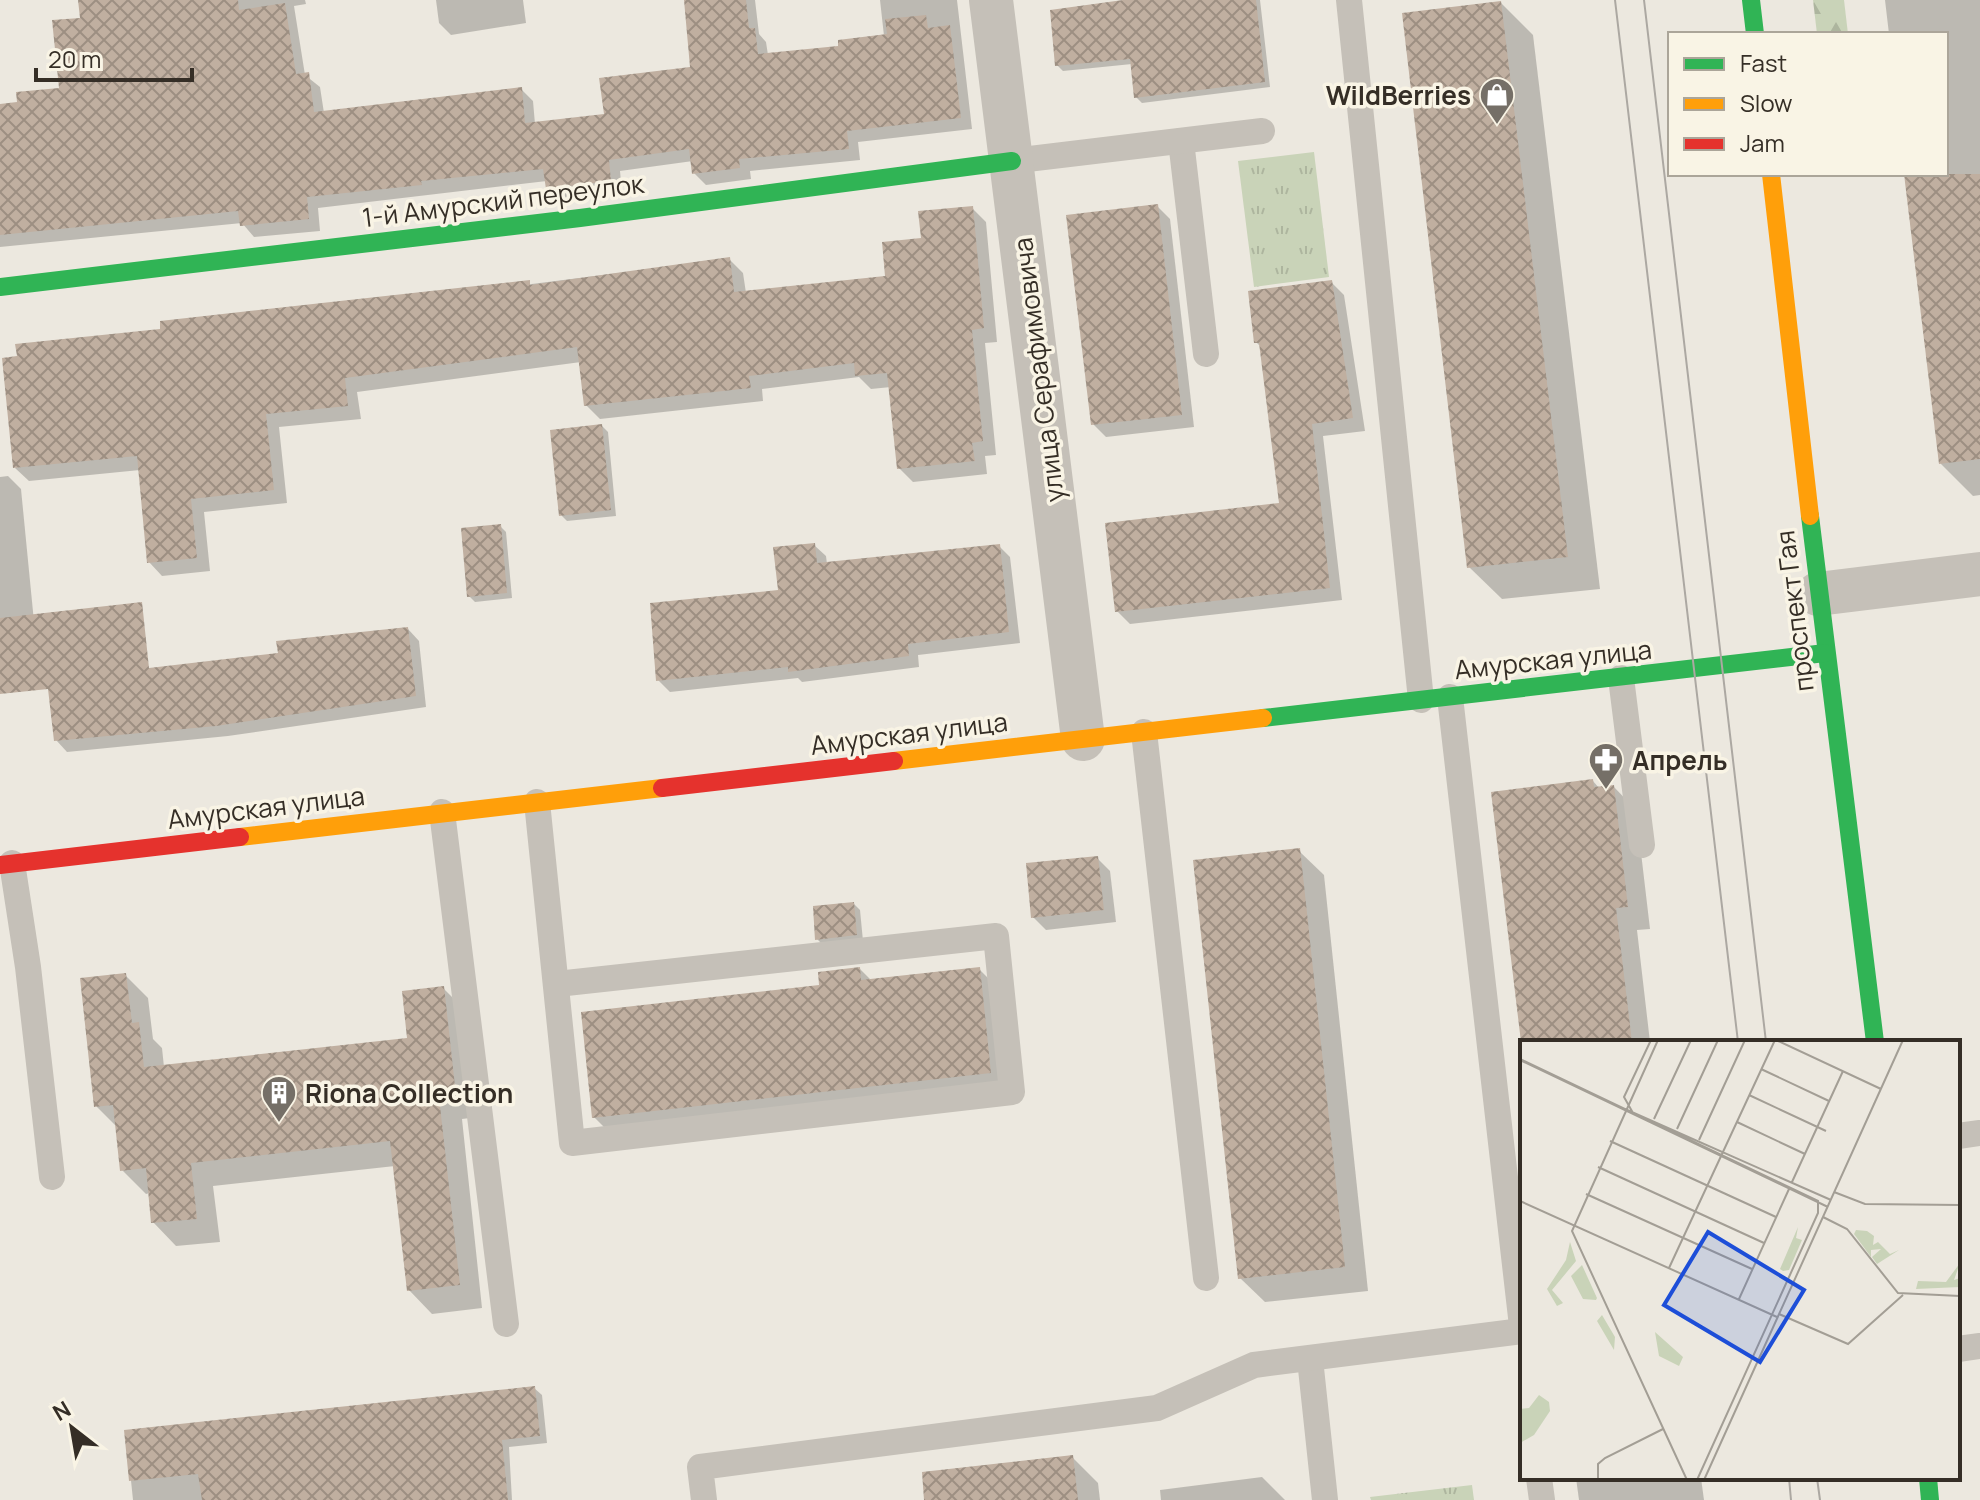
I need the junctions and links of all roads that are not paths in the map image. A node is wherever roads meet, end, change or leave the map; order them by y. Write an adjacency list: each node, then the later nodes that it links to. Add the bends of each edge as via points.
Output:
1 (991, 0): 7 (street, улица Серафимовича)
2 (1349, 0): 16 (lane)
3 (1751, 0): 4 (street)
4 (1755, 32)
5 (1262, 131): 6 (lane)
6 (1181, 141): 7 (lane); 10 (lane)
7 (1012, 161): 9 (street, 1-й Амурский переулок); 18 (street, улица Серафимовича)
8 (1771, 176): 12 (street, проспект Гая)
9 (0, 287)
10 (1206, 354)
11 (1980, 574): 12 (street)
12 (1818, 594): 13 (street, проспект Гая)
13 (1825, 653): 14 (street, Амурская улица); 24 (street, проспект Гая)
14 (1621, 678): 15 (street, Амурская улица); 21 (lane)
15 (1450, 697): 16 (street, Амурская улица); 29 (lane)
16 (1421, 700): 17 (street, Амурская улица)
17 (1144, 732): 18 (street, Амурская улица); 28 (lane)
18 (1083, 739): 19 (street, Амурская улица)
19 (537, 802): 20 (street, Амурская улица); 23 (lane)
20 (442, 812): 22 (street, Амурская улица); 30 (lane)
21 (1642, 845)
22 (6, 864): 27 (lane, via 28,967)
23 (557, 984): 23 (lane, via 572,1143 1012,1092 996,936)
24 (1875, 1040)
25 (1980, 1133): 26 (lane)
26 (1960, 1136)
27 (52, 1177)
28 (1206, 1278)
29 (1520, 1311)
30 (506, 1324)
31 (1520, 1329): 34 (lane)
32 (1980, 1346): 33 (lane)
33 (1960, 1349)
34 (1310, 1359): 37 (lane, via 1254,1365 1157,1408 700,1467); 38 (lane)
35 (1539, 1480): 39 (lane)
36 (1928, 1480): 40 (street)
37 (704, 1500)
38 (1325, 1500)
39 (1542, 1500)
40 (1930, 1500)

